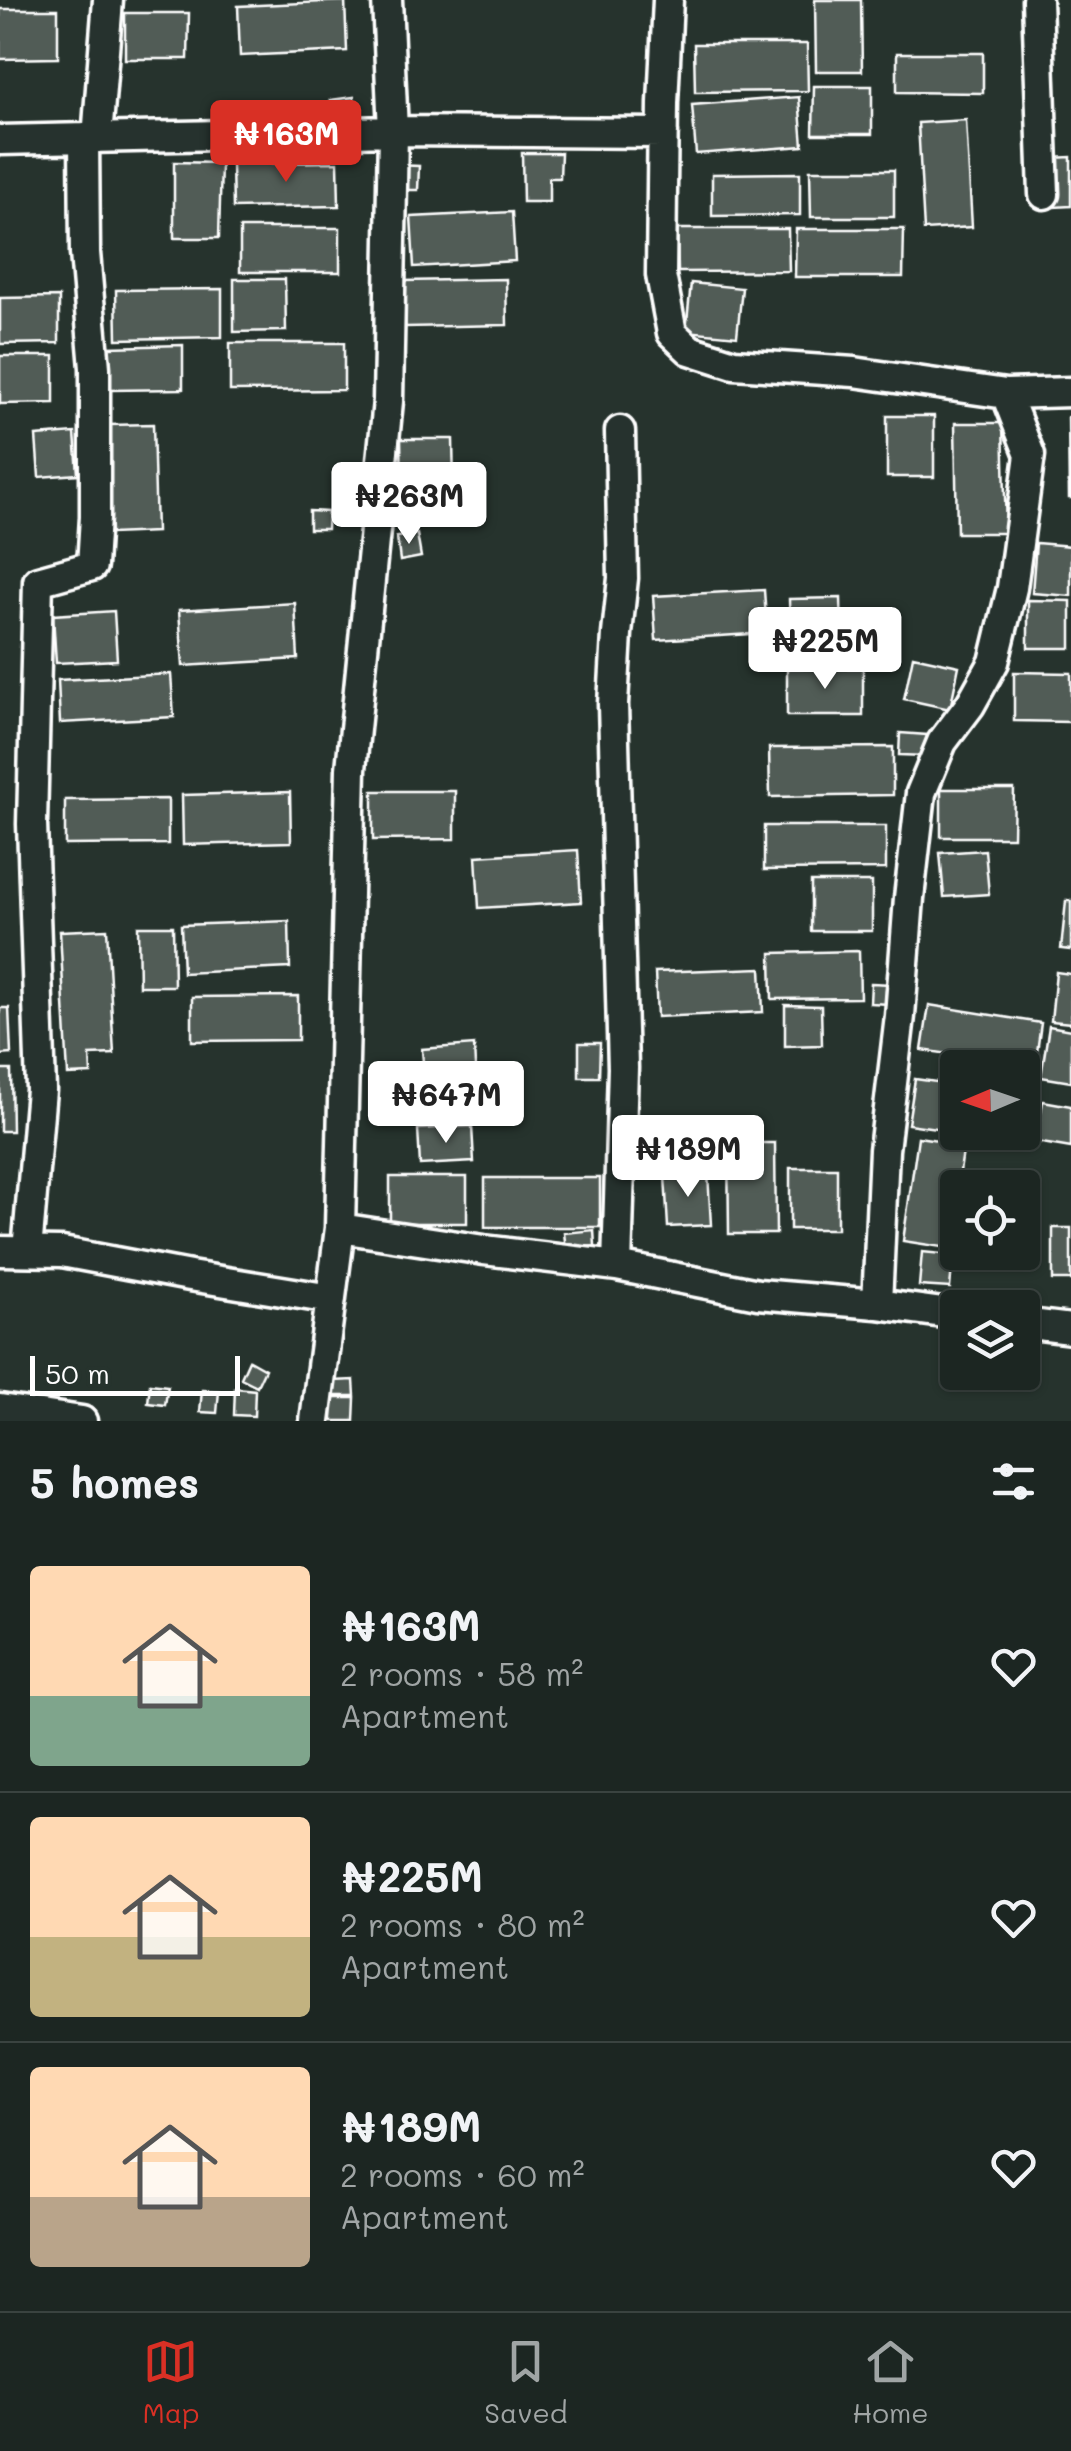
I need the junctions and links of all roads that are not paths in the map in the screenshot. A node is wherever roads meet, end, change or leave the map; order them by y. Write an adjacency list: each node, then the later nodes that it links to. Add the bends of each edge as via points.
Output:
1 (108, 0): 7 (street)
2 (387, 0): 5 (street)
3 (668, 0): 6 (street)
4 (1037, 0): 9 (street)
5 (393, 130): 6 (street); 7 (street); 13 (street, via 388,401 352,770)
6 (662, 133): 11 (street, via 662,275 672,333 690,350 734,364 854,372)
7 (91, 138): 8 (street); 14 (street, via 85,253 95,368 92,566 38,582 32,824 40,1090)
8 (0, 140)
9 (1044, 194)
10 (1071, 392): 11 (street)
11 (1006, 394): 17 (street, via 1030,455 1012,588 994,662 942,742 921,794 884,1150)
12 (620, 431): 15 (street, via 624,578 613,704 623,1068)
13 (340, 1228): 15 (street); 16 (street)
14 (14, 1251): 16 (street, via 62,1252)
15 (617, 1266): 17 (street, via 758,1294)
16 (331, 1299): 23 (street)
17 (877, 1304): 18 (street)
18 (940, 1313)
19 (1040, 1325): 20 (street)
20 (1071, 1329)
21 (0, 1408): 22 (street)
22 (82, 1421)
23 (315, 1421)

